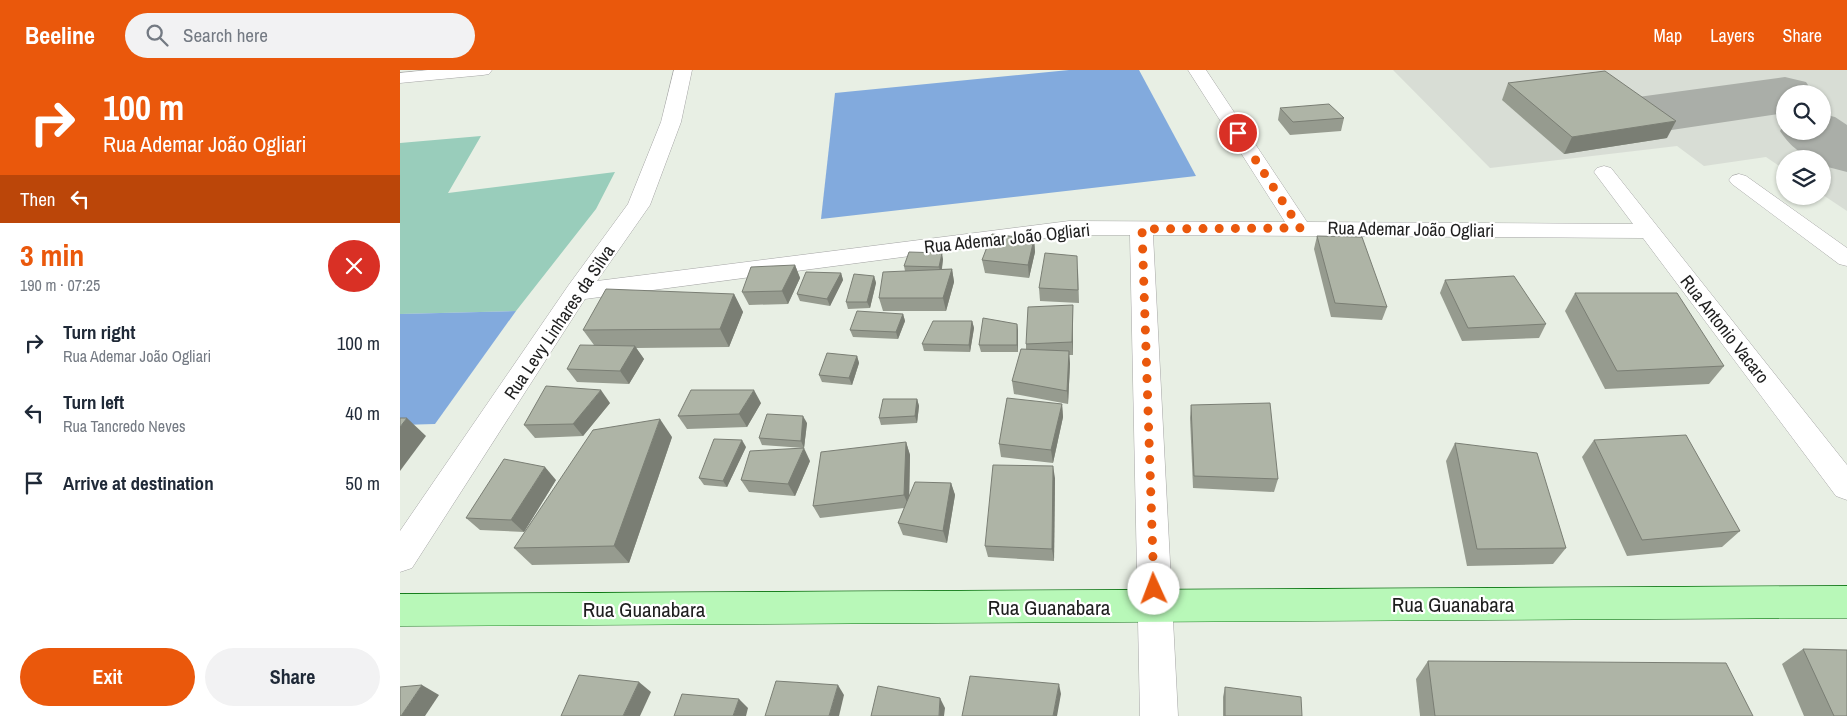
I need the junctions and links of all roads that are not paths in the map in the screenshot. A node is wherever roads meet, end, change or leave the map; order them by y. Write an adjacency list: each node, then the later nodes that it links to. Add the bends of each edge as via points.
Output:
1 (482, 70): 4 (street)
2 (683, 70): 11 (street, Rua Levy Linhares da Silva, via 672,122 640,205)
3 (1197, 70): 7 (street)
4 (400, 78)
5 (1604, 172): 9 (street, Rua Antonio Vacaro)
6 (1738, 180): 10 (street)
7 (1300, 228): 8 (street, Rua Ademar João Ogliari); 9 (street, Rua Ademar João Ogliari)
8 (1142, 229): 11 (street, Rua Ademar João Ogliari, via 1069,228); 15 (street)
9 (1650, 231): 12 (street, Rua Antonio Vacaro)
10 (1847, 259)
11 (577, 292): 13 (street, Rua Levy Linhares da Silva)
12 (1847, 487)
13 (400, 558)
14 (1847, 602): 15 (street, Rua Guanabara)
15 (1155, 606): 16 (street, Rua Guanabara); 17 (street)
16 (400, 610)
17 (1159, 716)

